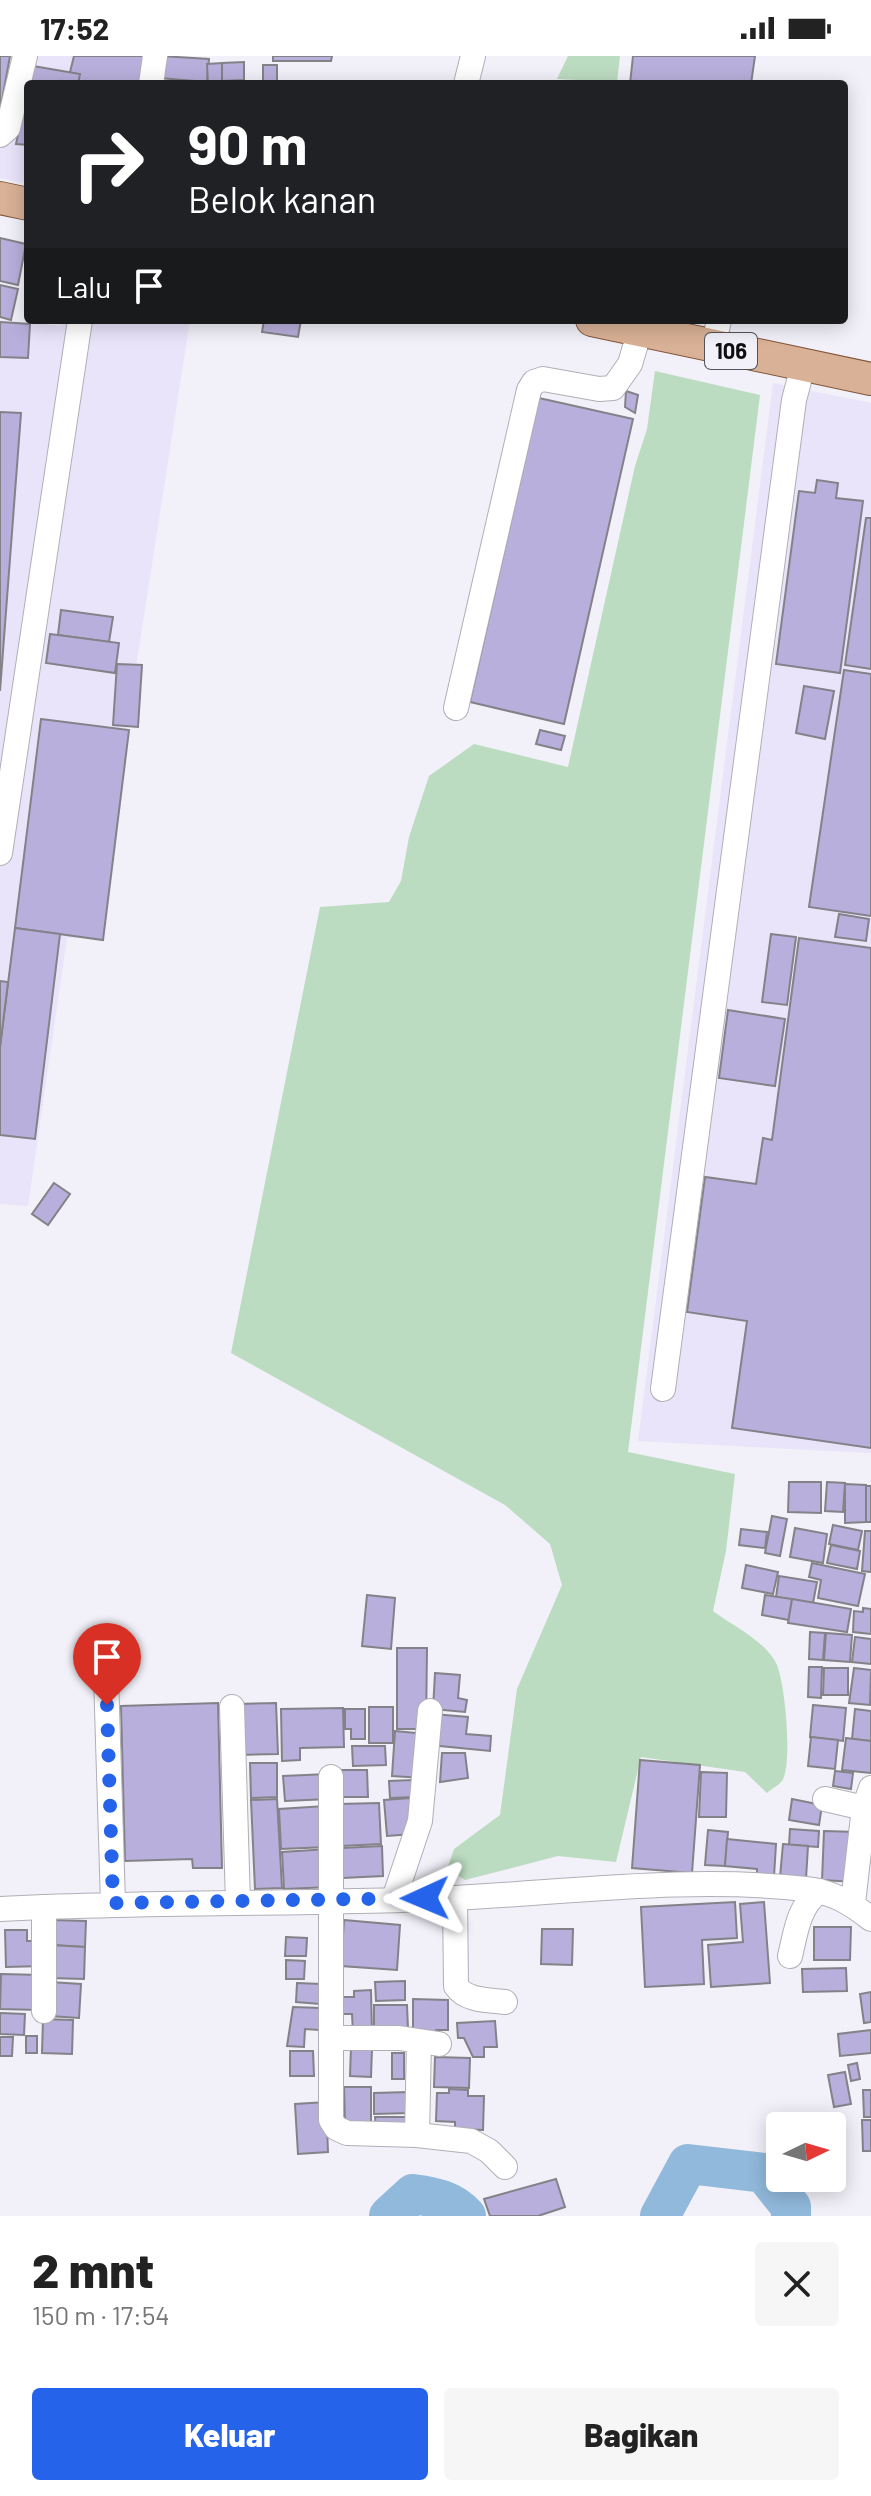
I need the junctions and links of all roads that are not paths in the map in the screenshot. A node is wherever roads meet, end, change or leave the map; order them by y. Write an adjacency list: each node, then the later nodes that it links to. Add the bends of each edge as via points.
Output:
1 (25, 56): 6 (street, via 8,128)
2 (155, 56): 4 (street)
3 (473, 56): 5 (street)
4 (152, 80)
5 (467, 80)
6 (0, 135)
7 (0, 198): 8 (main road)
8 (24, 203)
9 (79, 324): 16 (street)
10 (611, 324): 11 (main road, 106)
11 (640, 330): 12 (main road, 106); 15 (street, via 630,364 613,388 543,379 529,390)
12 (716, 334): 13 (main road, 106)
13 (803, 366): 14 (main road, 106); 17 (street, via 757,664)
14 (871, 379)
15 (456, 708)
16 (0, 853)
17 (663, 1389)
18 (106, 1676): 29 (street)
19 (232, 1707): 28 (street)
20 (430, 1711): 26 (street, via 420,1821)
21 (331, 1777): 27 (street)
22 (868, 1798): 23 (street); 32 (street)
23 (825, 1799)
24 (819, 1891): 25 (street, via 645,1886); 32 (street); 33 (street, via 802,1911)
25 (455, 1898): 26 (street); 34 (street, via 456,1986 471,1997)
26 (394, 1899): 27 (street)
27 (333, 1900): 28 (street); 36 (street)
28 (238, 1902): 29 (street)
29 (113, 1903): 30 (street)
30 (44, 1907): 31 (street); 35 (street)
31 (0, 1909)
32 (862, 1911)
33 (790, 1956)
34 (505, 2002)
35 (44, 2011)
36 (332, 2038): 37 (street, via 331,2120 336,2128 347,2133); 37 (street, via 429,2043)
37 (417, 2135): 38 (street, via 471,2141)
38 (505, 2167)

